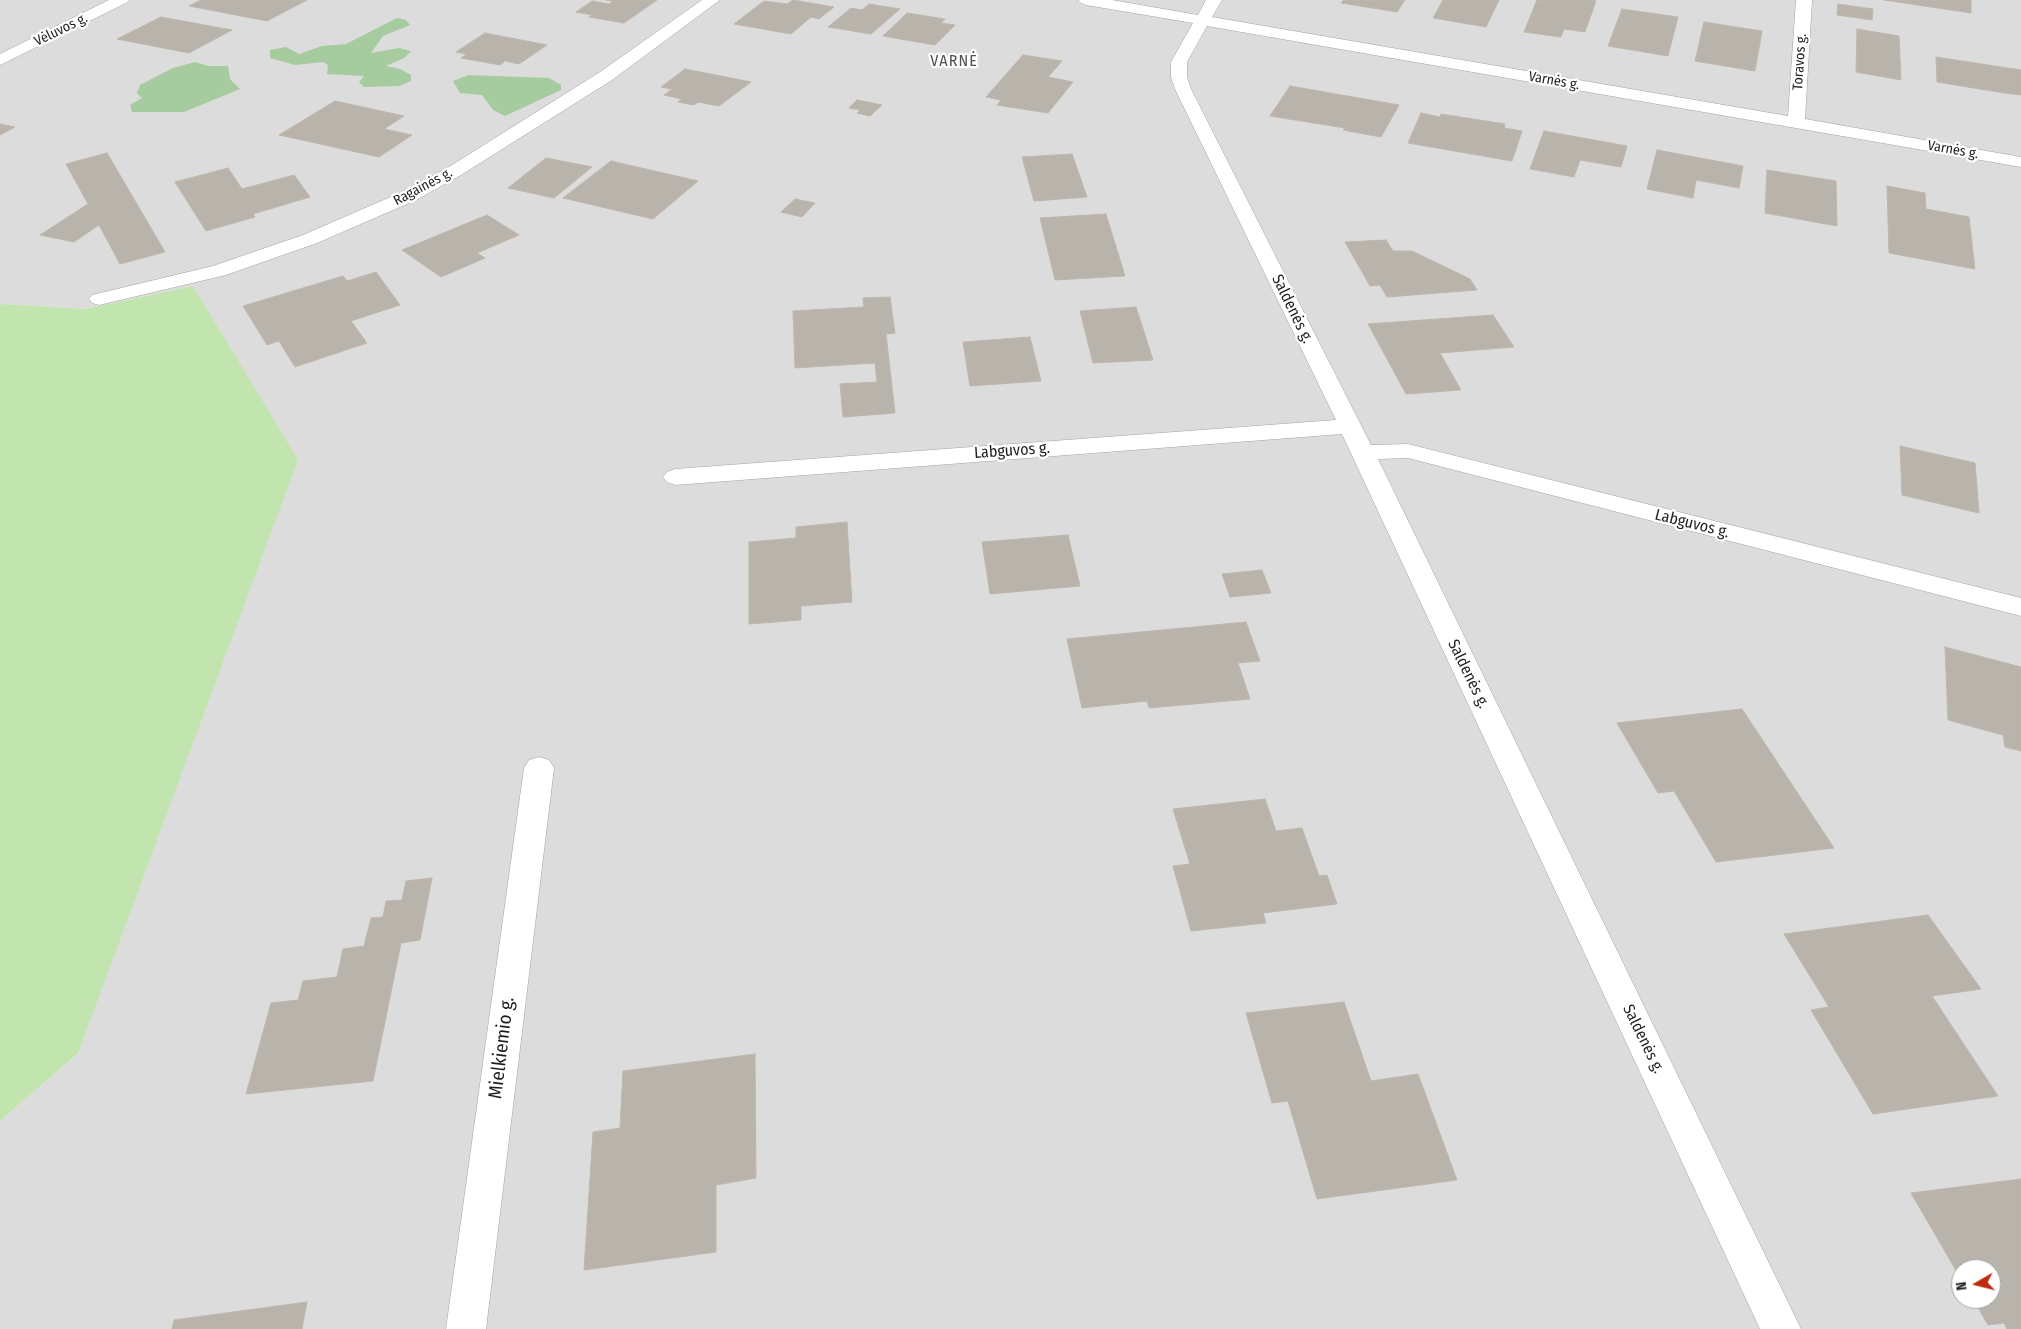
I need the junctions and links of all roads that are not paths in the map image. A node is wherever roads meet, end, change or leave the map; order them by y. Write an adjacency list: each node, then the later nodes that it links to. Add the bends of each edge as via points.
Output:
1 (121, 0): 6 (street, Vėluvos g.)
2 (712, 0): 9 (street, Ragainės g., via 606,76 455,171 364,218 219,271)
3 (1086, 0): 5 (street, Varnės g.)
4 (1804, 0): 7 (street, Toravos g.)
5 (1207, 10): 7 (street, Varnės g.); 10 (street, Saldenės g., via 1179,62 1183,90)
6 (0, 60)
7 (1796, 123): 8 (street, Varnės g.)
8 (2021, 162)
9 (99, 299)
10 (1350, 426): 11 (street, Saldenės g.); 12 (street, Labguvos g.)
11 (1362, 452): 13 (street, Labguvos g., via 1408,451); 16 (street, Saldenės g.)
12 (675, 477)
13 (2021, 607)
14 (539, 768): 15 (street, Mielkiemio g.)
15 (466, 1329)
16 (1781, 1329)

